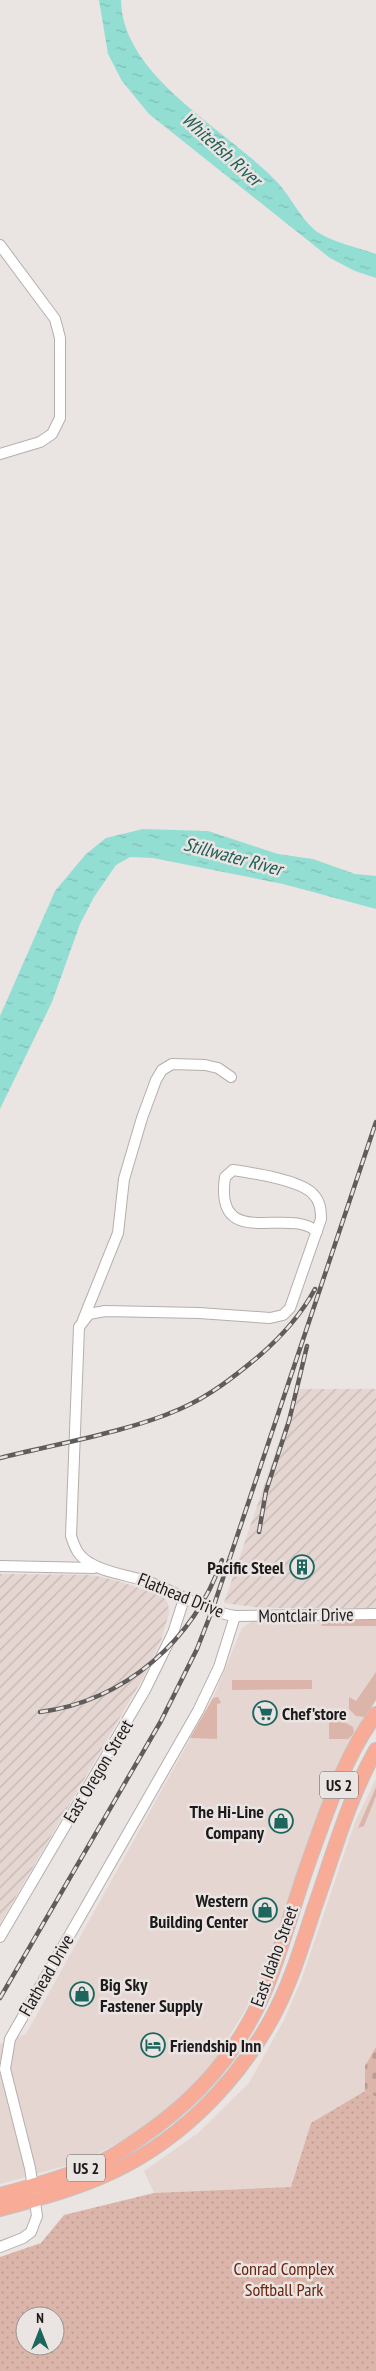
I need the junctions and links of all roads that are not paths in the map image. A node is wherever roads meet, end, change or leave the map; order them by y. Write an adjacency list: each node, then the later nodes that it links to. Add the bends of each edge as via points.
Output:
1 (0, 245): 2 (street, via 55,319 60,338 60,418 52,434 40,442)
2 (0, 454)
3 (231, 1077): 5 (street, via 218,1068 188,1063 172,1064 162,1070 142,1118 124,1179 118,1233)
4 (317, 1232): 4 (street, via 322,1219 321,1205 312,1193 299,1185 234,1170 225,1177 224,1204 243,1221 302,1223); 5 (street, via 290,1308 283,1315 270,1318 105,1311 89,1314)
5 (79, 1327): 7 (street, Flathead Drive, via 71,1536 76,1553)
6 (0, 1566): 7 (street, via 83,1566)
7 (107, 1570): 8 (street, Flathead Drive, via 152,1583)
8 (184, 1599): 10 (street, Flathead Drive); 13 (street, East Oregon Street, via 145,1690)
9 (376, 1614): 10 (street, Montclair Drive)
10 (235, 1616): 14 (street, Flathead Drive, via 219,1667 198,1711 10,2039 5,2069)
11 (376, 1714): 14 (highway, East Idaho Street / US 2, via 349,1759 322,1824 267,1985 236,2044 215,2074 165,2121 119,2152)
12 (376, 1750): 14 (highway, East Idaho Street / US 2, via 353,1800 284,1992 262,2036 236,2072 207,2104 158,2145 102,2176)
13 (0, 1937)
14 (34, 2193): 15 (highway, East Idaho Street / US 2); 16 (highway, East Idaho Street / US 2); 17 (street, Flathead Drive, via 37,2216 31,2232)
15 (0, 2195)
16 (0, 2209)
17 (0, 2247)

